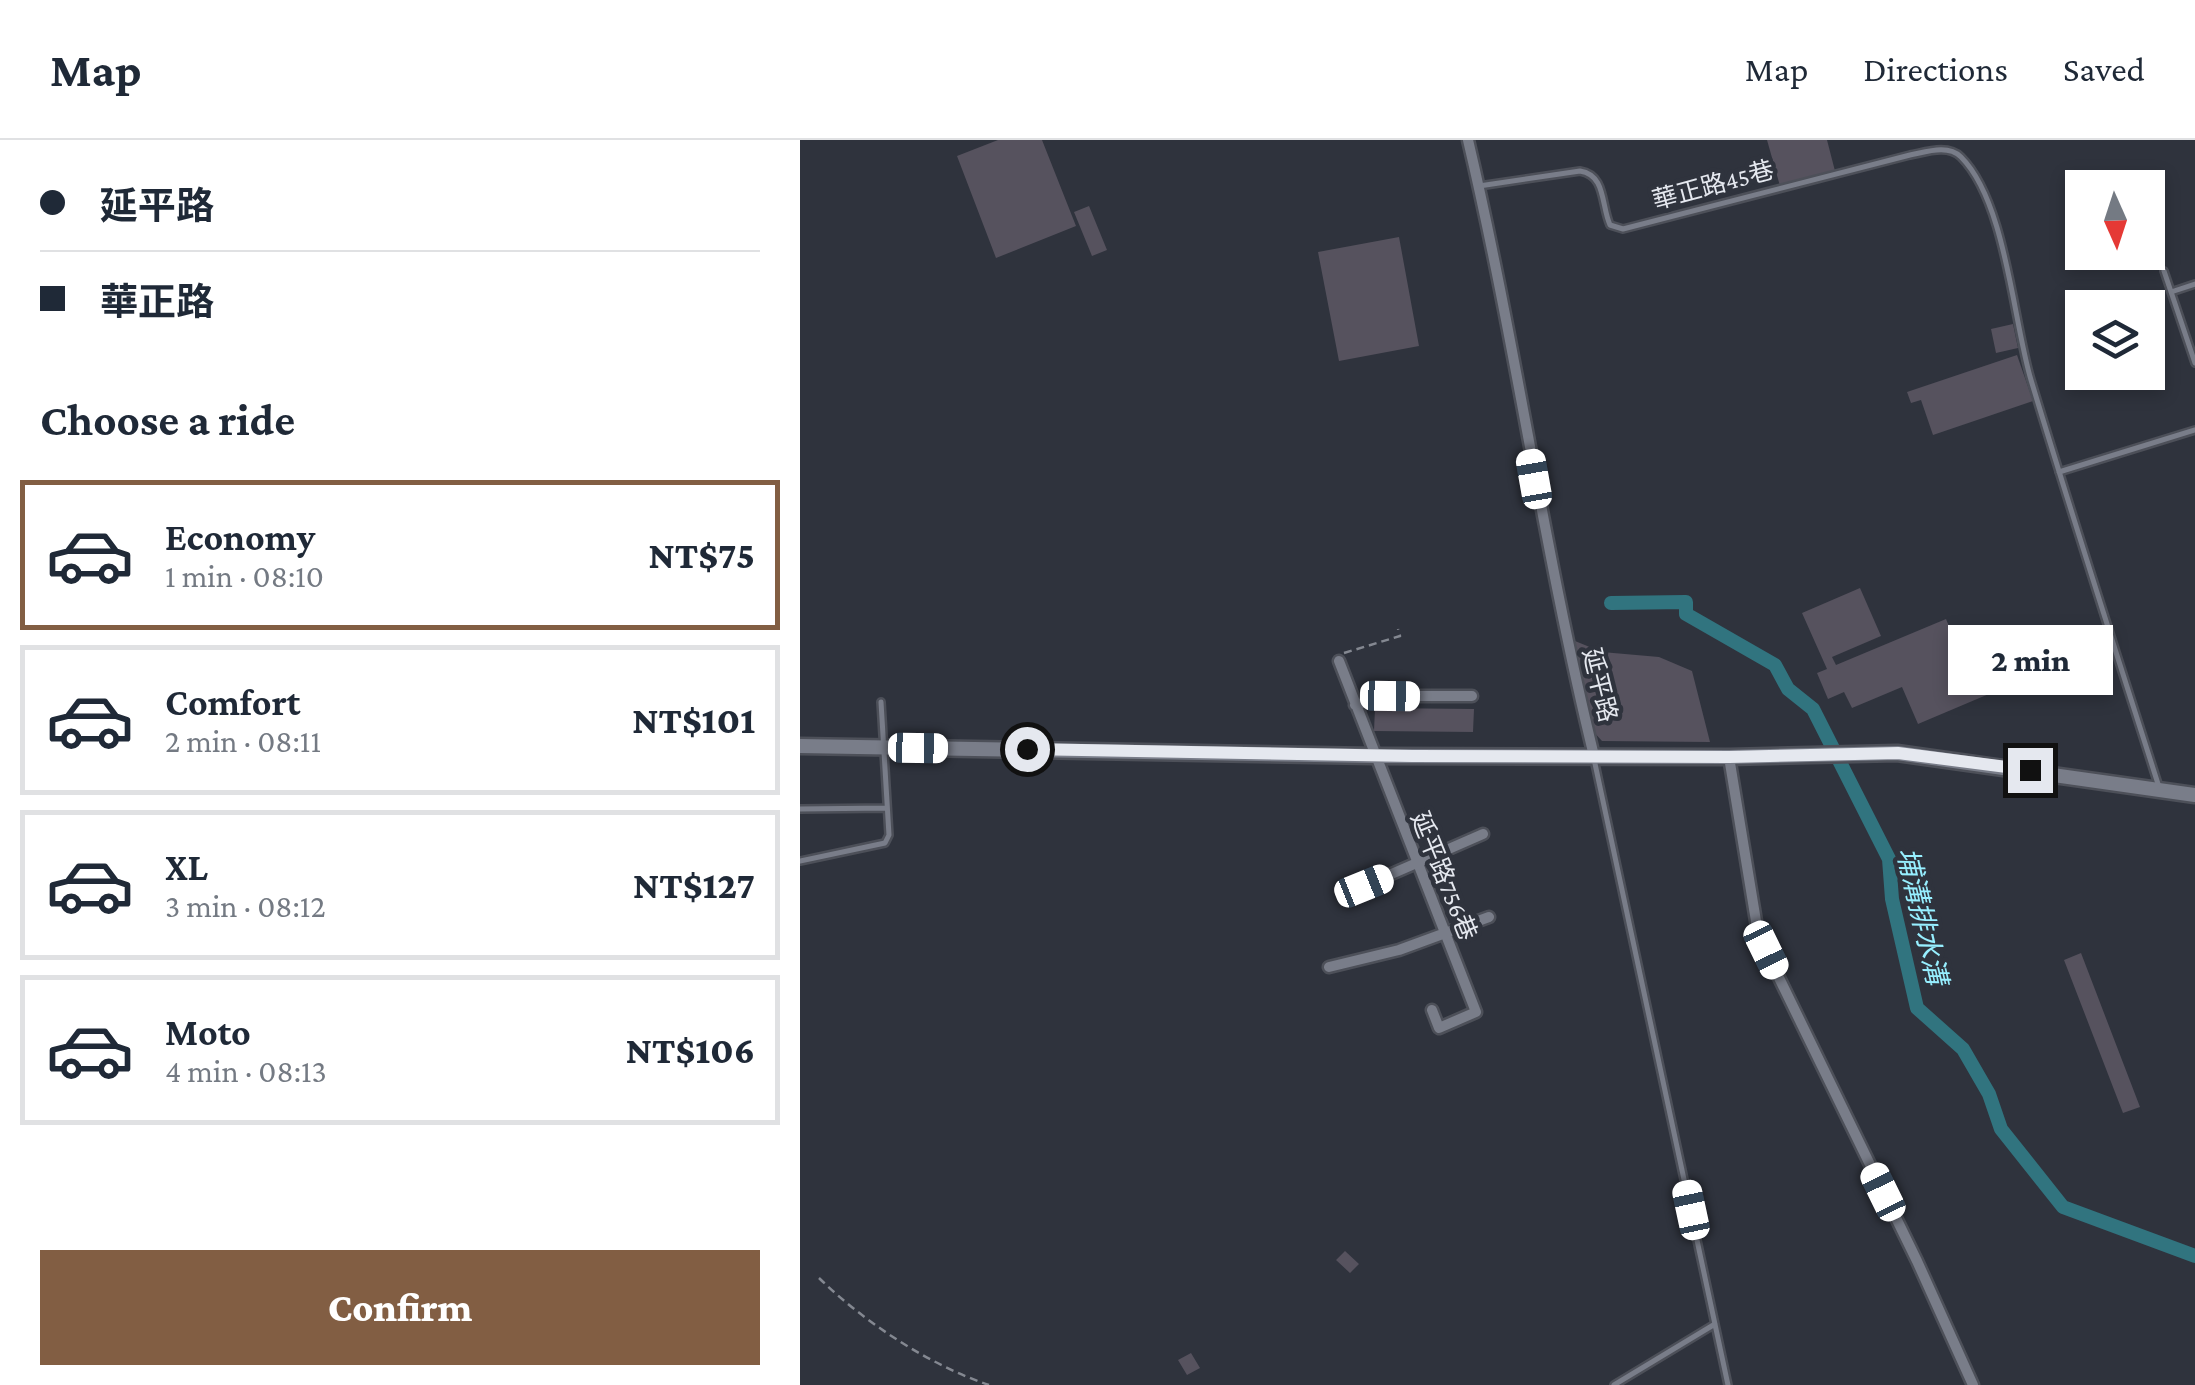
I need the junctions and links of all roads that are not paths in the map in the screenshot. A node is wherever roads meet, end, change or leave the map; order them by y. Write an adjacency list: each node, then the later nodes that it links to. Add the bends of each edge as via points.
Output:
1 (1468, 140): 2 (street, 延平路)
2 (1478, 186): 8 (lane, 華正路45巷, via 1590,172 1610,225 1623,229 1952,150 1970,168 1990,210); 16 (street, 延平路, via 1563,630)
3 (2164, 272): 5 (lane)
4 (2195, 284): 5 (lane)
5 (2171, 292): 6 (lane)
6 (2195, 360)
7 (2195, 430): 8 (lane)
8 (2059, 472): 18 (lane, 華正路45巷)
9 (1338, 658): 12 (street, 延平路756巷)
10 (1472, 696): 12 (street, via 1390,696)
11 (881, 702): 14 (lane)
12 (1355, 705): 15 (street, 延平路756巷)
13 (800, 746): 14 (street, 延平路)
14 (883, 747): 15 (street, 延平路); 20 (lane)
15 (1375, 756): 16 (street, 延平路); 24 (street, 延平路756巷)
16 (1594, 756): 17 (street); 30 (lane)
17 (1729, 757): 18 (street, via 1898,753); 33 (street, via 1757,927)
18 (2160, 790): 19 (street)
19 (2195, 794)
20 (887, 808): 21 (lane); 23 (lane, via 885,843)
21 (800, 809)
22 (1483, 834): 24 (street)
23 (800, 861)
24 (1418, 864): 25 (street); 27 (street, 延平路756巷)
25 (1364, 886)
26 (1490, 918): 27 (street)
27 (1445, 934): 28 (street); 29 (street, 延平路756巷, via 1476,1012 1439,1028)
28 (1329, 967)
29 (1432, 1010)
30 (1715, 1324): 31 (lane); 32 (lane)
31 (1614, 1385)
32 (1728, 1385)
33 (1973, 1385)

